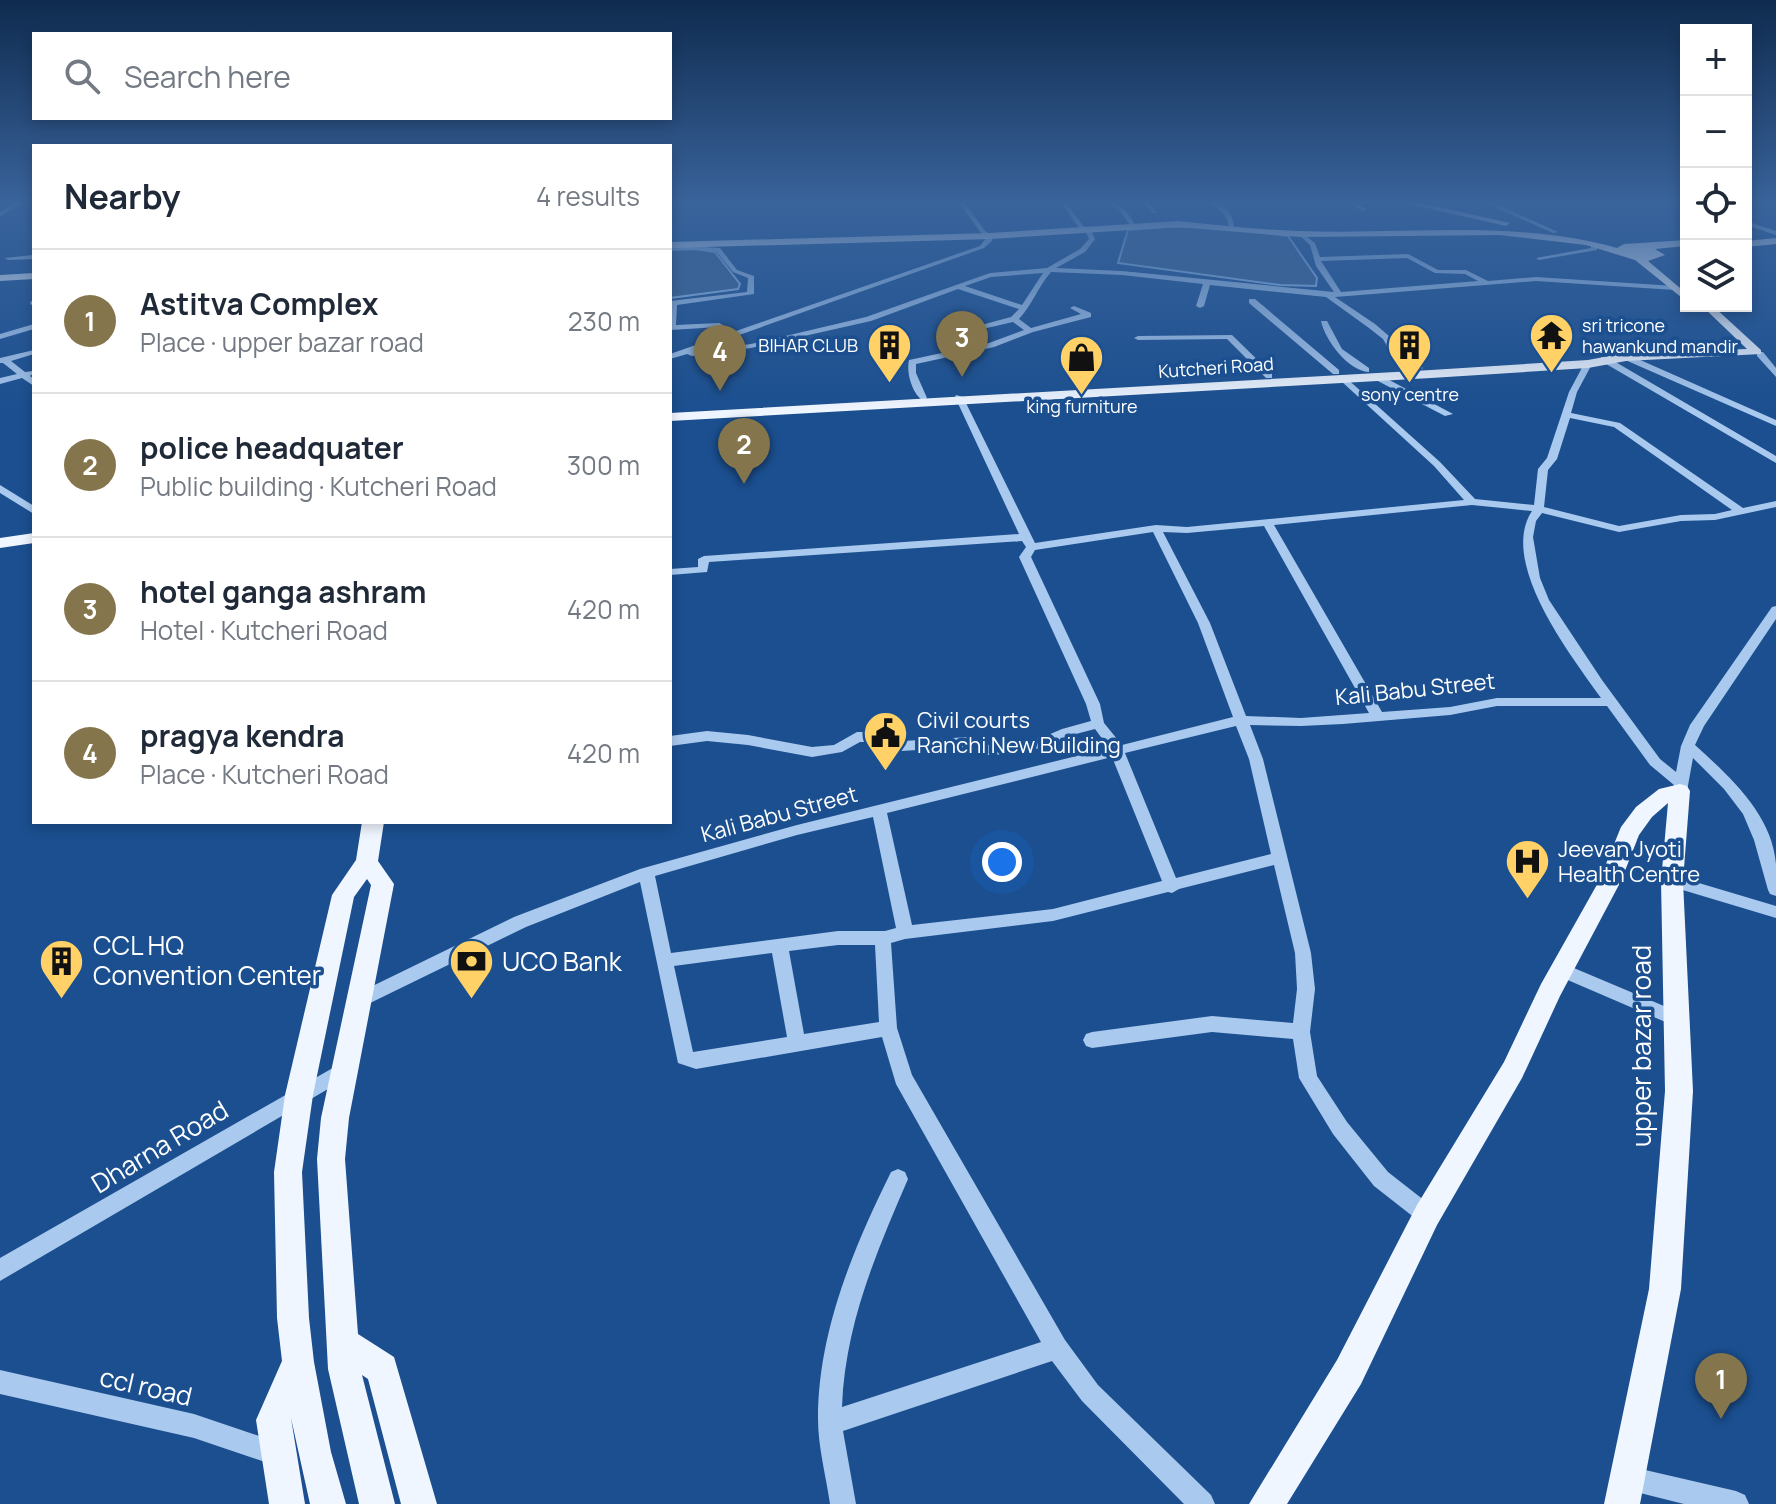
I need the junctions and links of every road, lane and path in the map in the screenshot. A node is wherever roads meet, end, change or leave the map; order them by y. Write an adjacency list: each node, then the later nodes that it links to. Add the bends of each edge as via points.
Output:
1 (734, 270): 25 (street, via 752,277 750,294 673,303)
2 (918, 270): 24 (street)
3 (1046, 270): 14 (street, via 990,275)
4 (1048, 270): 21 (street)
5 (1053, 270): 12 (street)
6 (1324, 270): 16 (street)
7 (1434, 270): 13 (street, via 1466,272)
8 (1660, 270): 15 (main road)
9 (1668, 270): 15 (main road)
10 (32, 276): 11 (main road)
11 (0, 278)
12 (1207, 283): 17 (street); 19 (street)
13 (1487, 283): 15 (street, via 1536,279); 16 (street)
14 (956, 286): 21 (street); 32 (street, via 868,319)
15 (1680, 288)
16 (1339, 294): 17 (street)
17 (1328, 295): 46 (street)
18 (1252, 301): 51 (street)
19 (1200, 306)
20 (1074, 308): 31 (street, via 1088,315)
21 (1025, 309): 26 (street)
22 (1702, 312): 46 (main road, via 1727,334 1720,346)
23 (1714, 312): 37 (main road)
24 (790, 315): 32 (street); 36 (street)
25 (672, 316)
26 (1014, 319): 31 (street); 33 (street, via 977,323)
27 (1324, 323): 48 (street, via 1339,350)
28 (719, 325): 30 (street)
29 (32, 327): 34 (street)
30 (672, 328)
31 (1031, 330): 55 (street, via 991,345 912,362)
32 (816, 331): 36 (street, via 718,352)
33 (952, 334)
34 (0, 337)
35 (1138, 338): 52 (street, via 1229,337)
36 (689, 351): 40 (street)
37 (1756, 351): 39 (street); 41 (main road, Kutcheri Road); 43 (street); 50 (street)
38 (32, 353): 44 (street)
39 (1776, 354)
40 (672, 356)
41 (1626, 357): 42 (main road, Kutcheri Road); 61 (street)
42 (1604, 359): 45 (main road, Kutcheri Road); 62 (street)
43 (1776, 360)
44 (2, 361): 49 (street)
45 (1588, 364): 48 (main road, Kutcheri Road); 60 (street)
46 (1419, 368): 48 (main road)
47 (32, 372): 49 (street)
48 (1372, 373): 51 (main road, Kutcheri Road); 59 (street)
49 (23, 374): 53 (street); 54 (street)
50 (1776, 374)
51 (1340, 375): 52 (main road); 56 (main road, Kutcheri Road); 64 (street)
52 (1269, 376): 56 (main road)
53 (0, 381)
54 (32, 381)
55 (923, 398): 56 (main road); 57 (main road)
56 (961, 399): 58 (main road, Kutcheri Road); 72 (street)
57 (672, 414)
58 (672, 414)
59 (1448, 414)
60 (1565, 414): 66 (street, via 1552,459 1543,469); 68 (street, via 1617,425)
61 (1776, 423)
62 (1776, 460)
63 (0, 488): 67 (street)
64 (1472, 502): 66 (street); 69 (street)
65 (1776, 504): 68 (street)
66 (1539, 509): 68 (street, via 1619,529); 77 (street, via 1528,537 1534,578 1543,600)
67 (32, 510)
68 (1742, 512)
69 (1267, 521): 70 (street); 78 (street)
70 (1156, 528): 72 (street); 79 (street, via 1204,623)
71 (32, 538): 73 (main road)
72 (1029, 542): 74 (street, via 704,559 703,570); 80 (street, via 1025,557)
73 (0, 543)
74 (672, 572)
75 (1776, 610): 76 (street, upper bazar road)
76 (1771, 626): 82 (street, upper bazar road, via 1697,725)
77 (1612, 702): 78 (street, Kali Babu Street, via 1497,702); 84 (street, via 1655,762)
78 (1377, 715): 79 (street, Kali Babu Street, via 1301,722)
79 (1241, 720): 83 (street, Kali Babu Street); 87 (street, via 1256,759)
80 (1098, 724): 81 (street, via 1045,742 987,750 969,742 901,746 884,737 857,737 837,749 812,752 707,736); 83 (street)
81 (672, 741)
82 (1688, 746): 84 (street, upper bazar road); 89 (street, via 1750,812)
83 (1116, 752): 85 (street, Kali Babu Street); 92 (street)
84 (1681, 787): 91 (main road, upper bazar road); 99 (main road, via 1655,803 1629,833 1610,881)
85 (879, 811): 90 (street, Kali Babu Street); 95 (street)
86 (373, 824): 88 (main road)
87 (1279, 858): 92 (street); 103 (street, via 1303,953)
88 (367, 862): 100 (main road, via 383,884); 107 (main road, via 343,895)
89 (1773, 864): 93 (street)
90 (646, 873): 98 (street); 100 (street, Kali Babu Street, via 520,922)
91 (1672, 881): 94 (street); 101 (main road, upper bazar road)
92 (1172, 887): 95 (street, via 1053,915)
93 (1776, 890)
94 (1776, 912)
95 (905, 932): 96 (street)
96 (885, 938): 97 (street); 102 (street)
97 (779, 945): 98 (street); 105 (street)
98 (667, 960): 105 (street, via 685,1057 696,1061)
99 (1562, 970): 101 (street); 109 (main road, via 1513,1070)
100 (358, 1001): 106 (main road)
101 (1677, 1019): 117 (main road, upper bazar road, via 1679,1091 1665,1289)
102 (888, 1028): 105 (street); 112 (street, via 903,1078)
103 (1301, 1032): 104 (street, via 1212,1024); 109 (street, via 1308,1078 1340,1128 1381,1179)
104 (1092, 1040)
105 (797, 1045)
106 (346, 1069): 107 (street, Dharna Road); 111 (main road, via 331,1159)
107 (299, 1095): 110 (street, Dharna Road); 113 (main road, via 288,1172)
108 (898, 1179): 115 (street, via 867,1241 834,1359)
109 (1427, 1215): 124 (main road, via 1349,1372)
110 (0, 1270)
111 (342, 1342): 120 (main road, via 354,1419); 121 (main road, via 382,1369)
112 (1057, 1348): 115 (street); 123 (street, via 1090,1393)
113 (298, 1362): 116 (main road, via 273,1420); 119 (main road)
114 (0, 1382): 116 (street, ccl road, via 194,1426)
115 (830, 1423): 122 (street)
116 (277, 1454): 118 (main road)
117 (1625, 1491): 125 (street)
118 (287, 1504)
119 (328, 1504)
120 (377, 1504)
121 (419, 1504)
122 (843, 1504)
123 (1202, 1504)
124 (1267, 1504)
125 (1736, 1504)

